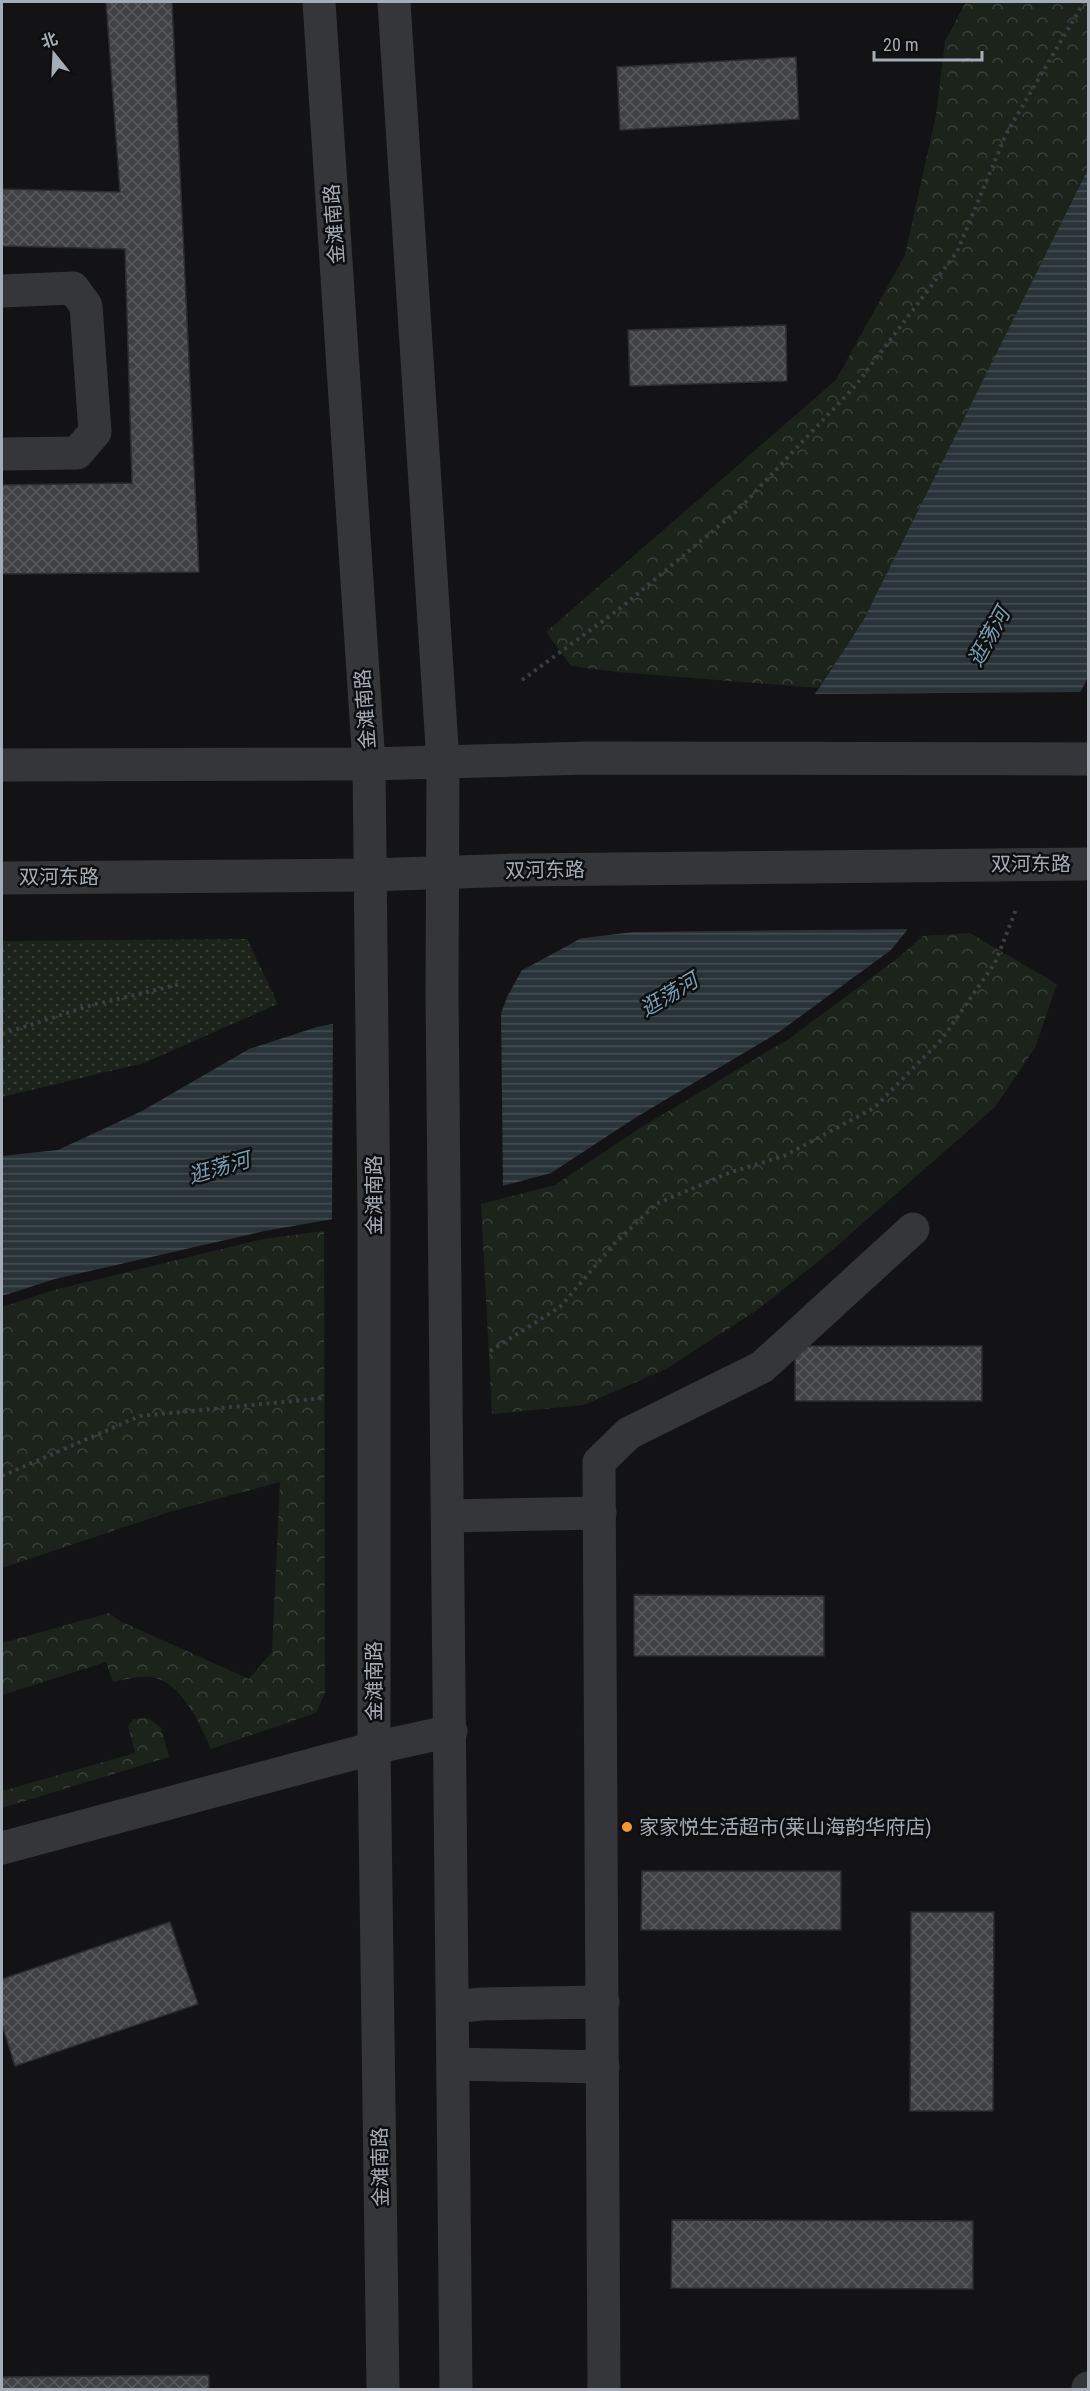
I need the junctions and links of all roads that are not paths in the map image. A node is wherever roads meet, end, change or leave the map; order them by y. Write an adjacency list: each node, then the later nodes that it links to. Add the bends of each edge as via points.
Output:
1 (320, 2): 7 (street, 金滩南路)
2 (394, 2): 6 (street)
3 (2, 291): 4 (street, via 72,288 86,306 95,432 77,453)
4 (2, 454)
5 (1089, 759): 6 (street, via 587,758)
6 (443, 762): 7 (street); 10 (street)
7 (369, 764): 8 (street); 11 (street, 金滩南路)
8 (2, 765)
9 (1089, 864): 10 (street, 双河东路)
10 (442, 872): 11 (street, 双河东路); 15 (street)
11 (369, 875): 12 (street, 双河东路); 17 (street, 金滩南路, via 374,1220)
12 (2, 878)
13 (913, 1229): 14 (street, via 762,1367 629,1433 599,1462)
14 (600, 1514): 15 (street); 19 (street)
15 (448, 1516): 16 (street)
16 (451, 1731): 17 (street); 20 (street)
17 (374, 1748): 18 (street); 23 (street, 金滩南路)
18 (2, 1848)
19 (603, 2002): 20 (street); 22 (street)
20 (453, 2007): 21 (street)
21 (453, 2064): 22 (street); 24 (street)
22 (603, 2067): 25 (street)
23 (382, 2390)
24 (456, 2390)
25 (604, 2390)

